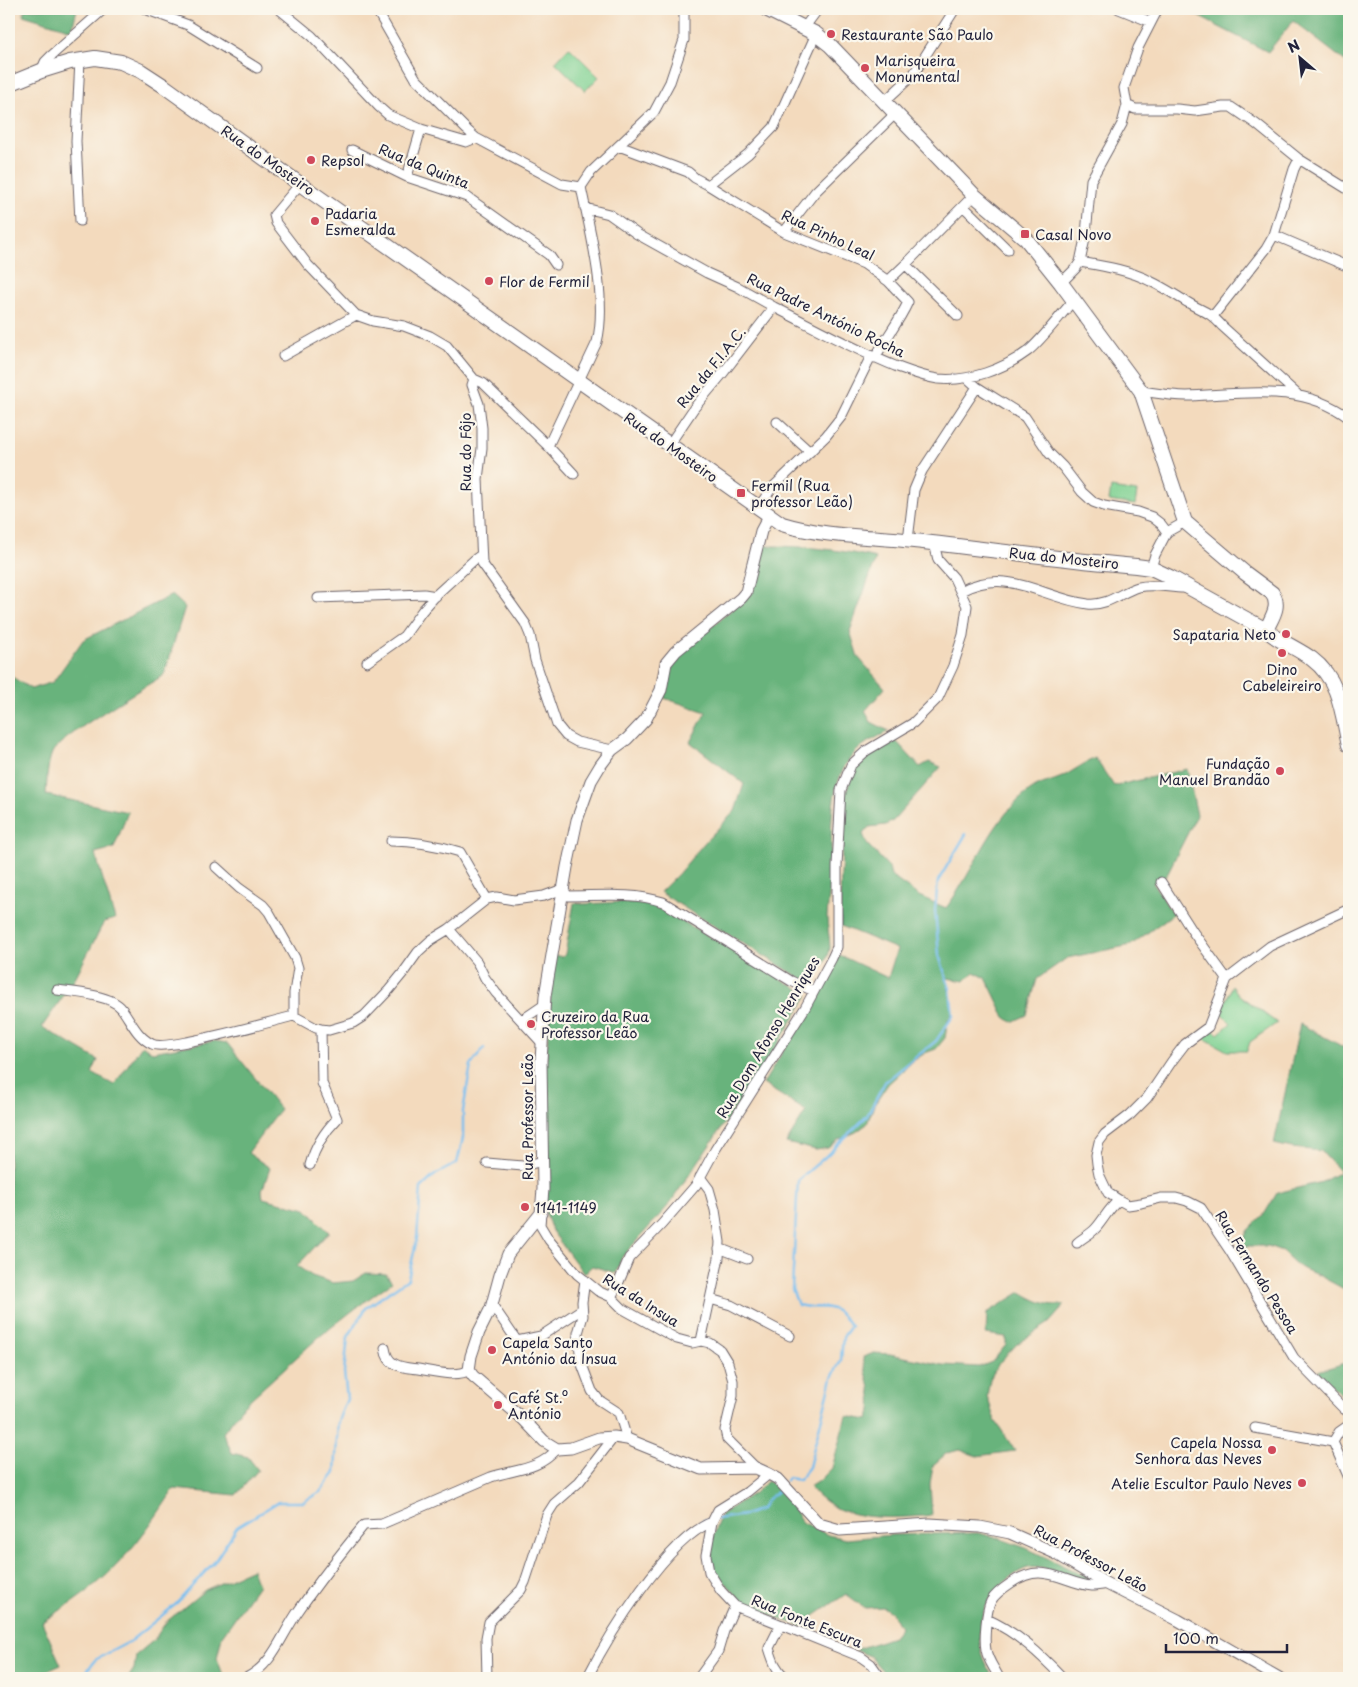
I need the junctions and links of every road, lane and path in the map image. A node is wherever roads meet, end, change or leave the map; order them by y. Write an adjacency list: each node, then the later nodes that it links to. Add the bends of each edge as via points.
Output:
1 (104, 9): 16 (street, via 52,55)
2 (144, 9): 15 (street, via 188,24)
3 (279, 9): 21 (street, via 312,36 378,107 388,115)
4 (376, 9): 22 (street, via 416,79)
5 (684, 9): 23 (street, via 684,40 670,82 654,112)
6 (766, 9): 12 (main road)
7 (818, 9): 12 (street)
8 (955, 9): 18 (street, via 913,75)
9 (1119, 9): 11 (street)
10 (1158, 9): 11 (street)
11 (1151, 22): 19 (street, via 1124,88)
12 (804, 28): 13 (main road)
13 (816, 34): 18 (main road); 28 (street, via 774,127 748,154)
14 (80, 60): 16 (main road, Rua do Mosteiro); 27 (main road, Rua do Mosteiro, via 94,58 121,62 140,71); 34 (street, via 76,163)
15 (257, 68)
16 (41, 71): 17 (main road, Rua do Mosteiro)
17 (9, 84)
18 (884, 101): 20 (main road)
19 (1127, 105): 25 (street, via 1135,109 1196,111 1232,107); 38 (street, via 1122,124 1091,180)
20 (896, 113): 31 (main road); 35 (street, via 815,192)
21 (421, 129): 22 (street, via 466,142); 26 (street)
22 (476, 138): 29 (street, via 562,184)
23 (619, 146): 28 (street, Rua Pinho Leal, via 688,172); 29 (street, via 591,172)
24 (352, 150): 26 (street, Rua da Quinta)
25 (1299, 159): 30 (street); 36 (street)
26 (407, 176): 40 (street, Rua da Quinta, via 467,197 549,255)
27 (300, 184): 46 (street, via 274,215 276,223); 53 (main road, Rua do Mosteiro)
28 (708, 185): 35 (street, Rua Pinho Leal)
29 (581, 187): 33 (street)
30 (1349, 190)
31 (974, 195): 32 (street); 43 (main road, via 1026,239)
32 (963, 206): 37 (street); 39 (street)
33 (585, 208): 45 (street, Rua Padre António Rocha, via 609,214 637,234); 53 (street, via 601,302 600,330)
34 (80, 221)
35 (784, 232): 42 (street, Rua Pinho Leal, via 864,264)
36 (1274, 235): 41 (street); 48 (street)
37 (1008, 250)
38 (1080, 262): 43 (street); 48 (street, via 1139,276)
39 (906, 264): 42 (street); 47 (street)
40 (556, 265)
41 (1349, 267)
42 (888, 281): 50 (street, Rua Pinho Leal, via 908,302)
43 (1062, 283): 44 (main road)
44 (1074, 300): 51 (street, Rua Padre António Rocha, via 1030,350 1008,364); 55 (main road)
45 (774, 306): 50 (street, Rua Padre António Rocha); 59 (street, Rua da F.I.A.C.)
46 (356, 316): 49 (street); 52 (street, Rua do Fôjo, via 404,326 430,336 447,346)
47 (958, 316)
48 (1213, 316): 56 (street)
49 (283, 356)
50 (873, 357): 51 (street, Rua Padre António Rocha, via 937,379); 61 (street, via 841,417)
51 (968, 378): 54 (street)
52 (474, 379): 60 (street); 68 (street, Rua do Fôjo, via 472,385 479,404 482,428 478,480)
53 (578, 381): 59 (main road, Rua do Mosteiro); 60 (street)
54 (977, 387): 65 (street, via 1025,417 1049,453 1093,502 1152,517); 66 (street, via 922,471 914,490)
55 (1141, 391): 56 (street, via 1184,396 1248,392); 64 (main road)
56 (1296, 394): 57 (street, via 1337,409)
57 (1349, 418)
58 (777, 422): 61 (street)
59 (669, 445): 63 (main road, Rua do Mosteiro)
60 (548, 446): 62 (street)
61 (810, 452): 63 (street, via 771,489)
62 (574, 474)
63 (763, 512): 66 (main road, Rua do Mosteiro, via 798,529); 78 (street, Rua Professor Leão, via 746,592 676,650 666,664 661,690 646,719)
64 (1185, 522): 65 (street); 74 (main road, via 1272,593 1277,606)
65 (1167, 532): 69 (street)
66 (908, 540): 67 (main road, Rua do Mosteiro)
67 (934, 543): 69 (main road, Rua do Mosteiro); 71 (street, Rua Dom Afonso Henriques, via 938,560)
68 (481, 555): 72 (street); 78 (street, Rua do Fôjo, via 482,563 530,635 557,725 566,736 577,742)
69 (1151, 568): 70 (main road, Rua do Mosteiro)
70 (1189, 587): 71 (street, via 1137,587 1112,600 1089,604 1004,581 983,583); 74 (main road, Rua do Mosteiro)
71 (961, 591): 88 (street, Rua Dom Afonso Henriques, via 967,606 963,636 938,698 913,723 866,751 851,765 841,790 836,866 836,947)
72 (436, 596): 73 (street); 75 (street, via 404,636)
73 (318, 598)
74 (1266, 630): 76 (main road, Rua do Mosteiro, via 1326,670)
75 (367, 662)
76 (1344, 699): 77 (main road, Rua do Mosteiro)
77 (1349, 745)
78 (612, 750): 82 (street, Rua Professor Leão, via 592,781 577,820)
79 (391, 841): 83 (street, via 433,844 460,852)
80 (216, 867): 90 (street, via 269,912 295,958 298,968)
81 (1161, 882): 86 (street)
82 (563, 889): 83 (street, via 544,896 514,900 497,896); 88 (street, via 568,896 626,895 662,902); 89 (street, Rua Professor Leão)
83 (486, 898): 85 (street)
84 (1349, 909): 86 (street, via 1270,946)
85 (449, 928): 91 (street, via 477,962 496,993); 92 (street, via 418,952 364,1016 353,1023)
86 (1227, 979): 98 (street, via 1208,1027 1185,1044 1148,1098 1099,1142 1096,1155 1099,1174 1108,1193)
87 (57, 990): 90 (street, via 84,993 121,1007 138,1033 152,1045 164,1046 212,1037)
88 (814, 992): 97 (street, Rua Dom Afonso Henriques)
89 (544, 1005): 91 (street); 93 (street, Rua Professor Leão)
90 (294, 1016): 92 (street)
91 (522, 1020): 93 (street)
92 (321, 1029): 96 (street, via 322,1083 337,1119 314,1150)
93 (542, 1043): 94 (street, Rua Professor Leão)
94 (543, 1162): 95 (street, via 523,1166); 99 (street, Rua Professor Leão)
95 (487, 1163)
96 (310, 1165)
97 (700, 1177): 101 (street, via 709,1189); 105 (street, Rua Dom Afonso Henriques, via 629,1258)
98 (1119, 1200): 100 (street, via 1089,1236); 112 (street, Rua Fernando Pessoa, via 1128,1205 1176,1198 1201,1208 1294,1358)
99 (541, 1213): 103 (street, Rua da Insua, via 540,1225); 104 (street, via 508,1254)
100 (1077, 1243)
101 (719, 1249): 102 (street); 106 (street)
102 (747, 1259)
103 (584, 1280): 105 (street, Rua da Insua); 107 (street)
104 (494, 1296): 107 (street, via 493,1306 518,1341 541,1336); 111 (street, via 471,1356)
105 (611, 1297): 109 (street, Rua da Insua, via 623,1309 677,1339 692,1343)
106 (710, 1299): 108 (street); 109 (street)
107 (582, 1308): 116 (street, via 578,1333 586,1378 599,1400 619,1414)
108 (790, 1336)
109 (701, 1341): 119 (street, Rua da Insua, via 720,1350 728,1362 733,1396 725,1430 727,1439)
110 (385, 1348): 111 (street, via 387,1357 405,1368 434,1373 465,1373)
111 (469, 1370): 118 (street, via 544,1441)
112 (1349, 1412)
113 (1349, 1425): 117 (street)
114 (1255, 1428): 117 (street)
115 (614, 1437): 116 (street, Rua Professor Leão); 118 (street, Rua Professor Leão); 129 (street, via 579,1482 554,1504 547,1515 521,1590 489,1622)
116 (627, 1439): 119 (street, Rua Professor Leão, via 701,1469)
117 (1333, 1442): 121 (street)
118 (557, 1449): 128 (street, via 526,1470 502,1473 382,1524 364,1525 294,1616 276,1652 263,1667)
119 (756, 1468): 120 (street, Rua Professor Leão)
120 (774, 1476): 122 (street, via 718,1510); 123 (street, Rua Professor Leão, via 819,1524 840,1530 930,1524 980,1527 1010,1533 1055,1553)
121 (1349, 1478)
122 (713, 1519): 124 (street, Rua Fonte Escura, via 706,1555 709,1572); 130 (street, via 684,1540 656,1572 626,1612)
123 (1107, 1584): 125 (street, via 1085,1585 1040,1573 1022,1575 991,1601); 135 (street, Rua Professor Leão)
124 (735, 1606): 126 (street, Rua Fonte Escura); 127 (street, via 718,1652)
125 (987, 1619): 133 (street, via 986,1650); 134 (street, via 1040,1653)
126 (783, 1625): 131 (street, via 769,1648 778,1672); 132 (street, Rua Fonte Escura, via 861,1657)
127 (700, 1676)
128 (246, 1678)
129 (487, 1678)
130 (587, 1678)
131 (786, 1678)
132 (881, 1678)
133 (999, 1678)
134 (1063, 1678)
135 (1279, 1678)

